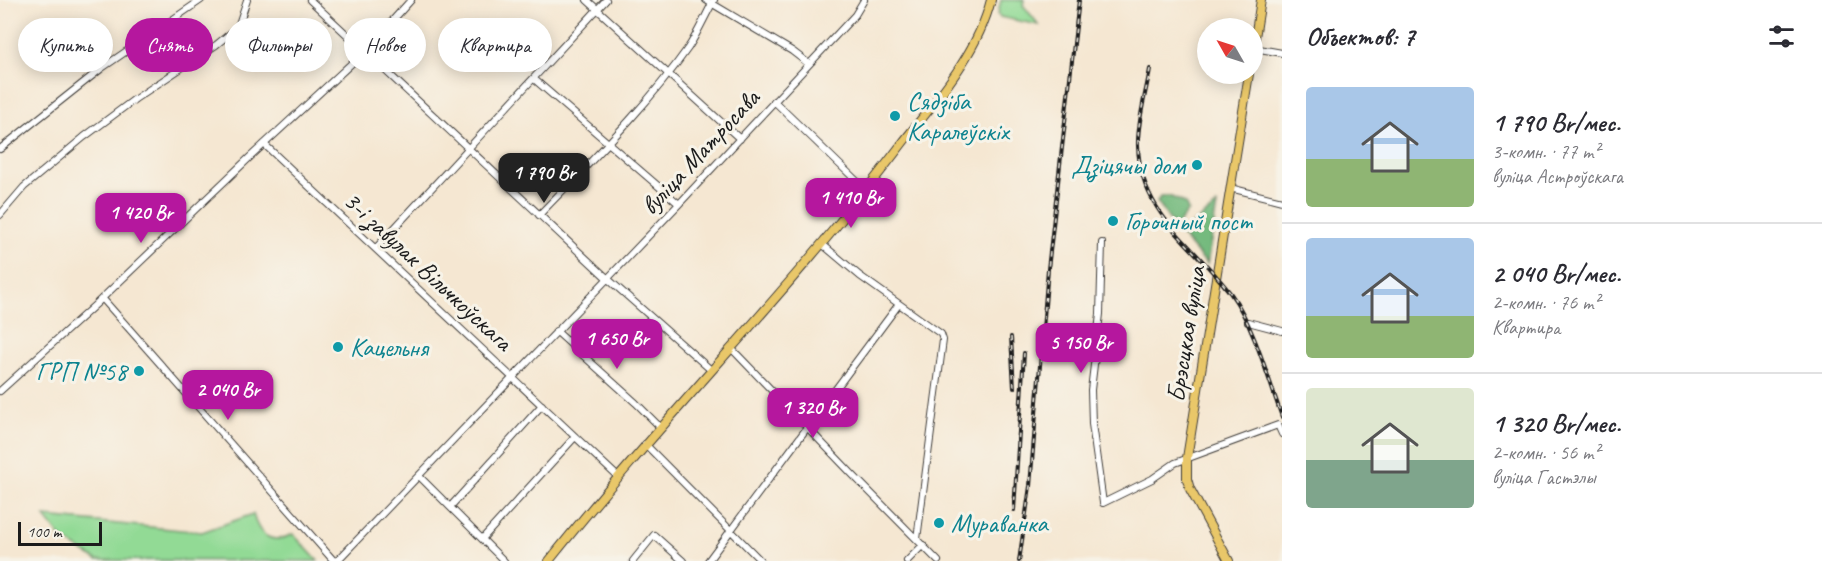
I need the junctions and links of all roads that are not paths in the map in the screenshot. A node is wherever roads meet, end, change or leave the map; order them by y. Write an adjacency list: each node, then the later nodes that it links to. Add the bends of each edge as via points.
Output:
1 (201, 0): 28 (street, via 102,68)
2 (247, 0): 33 (street, via 238,27 84,137 24,187)
3 (310, 0): 14 (street)
4 (411, 0): 12 (street)
5 (587, 0): 11 (street)
6 (606, 0): 11 (street)
7 (864, 0): 17 (street, вуліца Матросава)
8 (991, 0): 30 (main road, via 981,32 953,75)
9 (1261, 0): 13 (main road)
10 (711, 1): 17 (street); 20 (street, via 690,45)
11 (597, 9): 20 (street); 21 (street)
12 (395, 18)
13 (1258, 18)
14 (344, 32)
15 (1263, 52): 16 (street)
16 (1282, 53)
17 (809, 64): 23 (street, вуліца Матросава)
18 (344, 70): 26 (street)
19 (388, 72): 27 (street)
20 (668, 74): 24 (street); 25 (street)
21 (534, 79): 25 (street); 27 (street)
22 (1248, 84): 29 (main road, Брэсцкая вуліца)
23 (774, 101): 24 (street, вуліца Матросава); 30 (street)
24 (740, 139): 32 (street, вуліца Матросава)
25 (608, 143): 32 (street); 34 (street)
26 (264, 144): 37 (street, 3-і завулак Вільчкоўскага); 39 (street)
27 (469, 148): 34 (street); 37 (street)
28 (0, 149)
29 (1230, 188): 31 (street); 54 (main road, Брэсцкая вуліца)
30 (866, 190): 36 (main road)
31 (1282, 201)
32 (679, 204): 38 (street, вуліца Матросава)
33 (0, 215)
34 (539, 215): 38 (street)
35 (1102, 243): 54 (street, via 1100,314 1091,390 1103,503)
36 (822, 244): 40 (street); 44 (main road)
37 (376, 248): 46 (street, 3-і завулак Вільчкоўскага)
38 (608, 279): 42 (street, вуліца Матросава); 45 (street)
39 (102, 298): 47 (street); 62 (street)
40 (900, 304): 50 (street); 60 (street, via 936,329 943,340)
41 (1248, 322): 43 (street)
42 (556, 331): 46 (street, вуліца Матросава); 49 (street)
43 (1282, 331)
44 (731, 348): 45 (main road); 50 (street)
45 (711, 370): 49 (main road)
46 (513, 377): 48 (street, 3-і завулак Вільчкоўскага); 55 (street, вуліца Матросава)
47 (0, 391)
48 (542, 405): 52 (street, 3-і завулак Вільчкоўскага); 57 (street)
49 (660, 427): 53 (main road)
50 (807, 428): 58 (street); 60 (street)
51 (1282, 434): 54 (street, via 1278,425)
52 (575, 437): 56 (street, 3-і завулак Вільчкоўскага); 59 (street)
53 (645, 444): 56 (main road); 58 (street)
54 (1187, 458): 71 (main road, Брэсцкая вуліца, via 1190,489)
55 (419, 476): 57 (street); 62 (street, вуліца Матросава)
56 (617, 476): 64 (main road)
57 (450, 507): 59 (street)
58 (731, 531): 67 (street); 68 (street)
59 (482, 539): 63 (street)
60 (917, 539): 61 (street)
61 (923, 545): 69 (street); 70 (street)
62 (336, 561)
63 (504, 561)
64 (549, 561)
65 (633, 561): 66 (street, via 654,535)
66 (683, 561)
67 (708, 561)
68 (761, 561)
69 (907, 561)
70 (938, 561)
71 (1228, 561)

